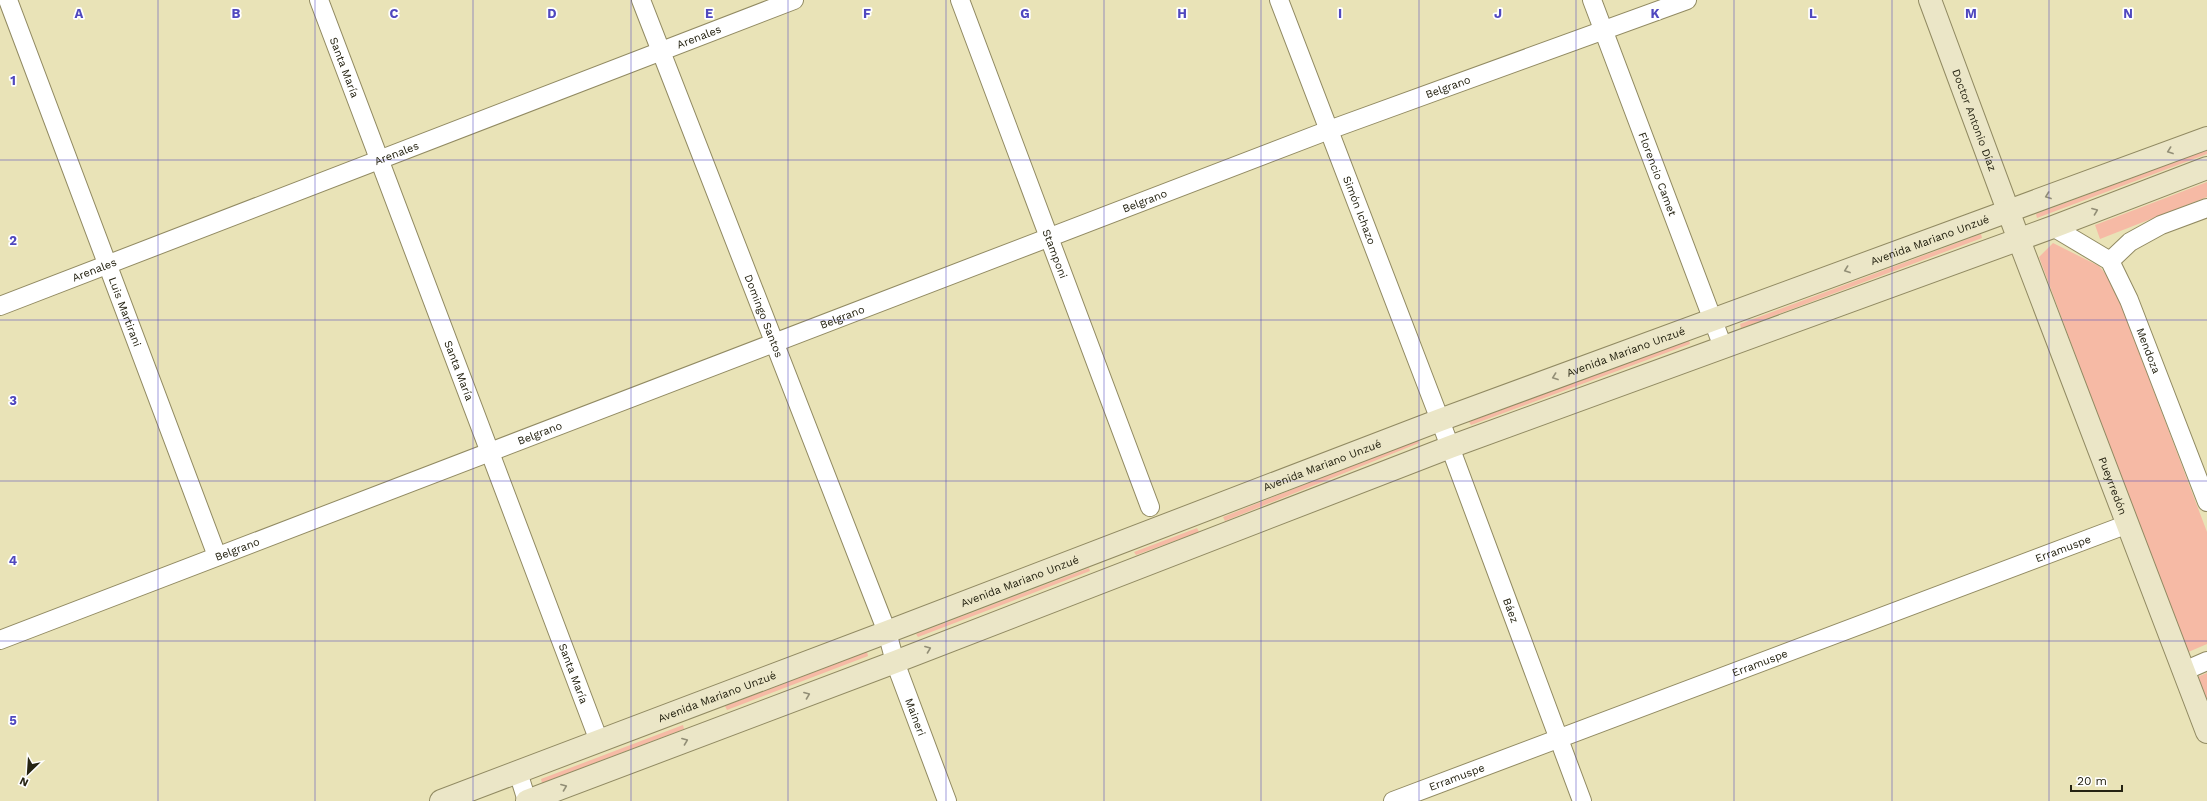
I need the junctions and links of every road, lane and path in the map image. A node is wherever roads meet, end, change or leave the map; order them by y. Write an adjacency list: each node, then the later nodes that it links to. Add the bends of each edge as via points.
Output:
1 (8, 0): 22 (street, Luis Martirani)
2 (319, 0): 14 (street, Santa María)
3 (641, 0): 11 (street, Domingo Santos)
4 (794, 0): 11 (street, Arenales)
5 (960, 0): 19 (street, Stamponi)
6 (1279, 0): 12 (street, Simón Ichazo)
7 (1592, 0): 10 (street, Florencio Camet)
8 (1687, 0): 10 (street, Belgrano)
9 (1930, 0): 17 (main road, Doctor Antonio Díaz)
10 (1603, 31): 12 (street, Belgrano); 24 (street, Florencio Camet)
11 (661, 51): 14 (street, Arenales); 25 (street, Domingo Santos)
12 (1329, 130): 19 (street, Belgrano); 27 (street, Simón Ichazo)
13 (2207, 138): 17 (main road, Avenida Mariano Unzué, one-way to 17)
14 (380, 160): 22 (street, Arenales); 29 (street, Santa María)
15 (2207, 168): 18 (main road, one-way to 15)
16 (2207, 208): 21 (street, via 2161,225 2130,242)
17 (2009, 210): 20 (main road, Doctor Antonio Díaz); 24 (main road, Avenida Mariano Unzué, one-way to 24)
18 (2053, 227): 20 (main road); 21 (street)
19 (1049, 238): 25 (street, Belgrano); 31 (street, Stamponi)
20 (2019, 240): 26 (main road); 33 (main road, Pueyrredón)
21 (2110, 261): 30 (street, Mendoza, via 2130,300)
22 (107, 264): 23 (street, Arenales); 36 (street, Luis Martirani)
23 (0, 306)
24 (1713, 319): 26 (street, Florencio Camet); 27 (main road, Avenida Mariano Unzué, one-way to 27)
25 (774, 343): 29 (street, Belgrano); 38 (street, Domingo Santos)
26 (1724, 347): 28 (main road)
27 (1440, 420): 28 (street, Báez); 32 (main road, Avenida Mariano Unzué)
28 (1450, 447): 34 (main road); 46 (street, Báez)
29 (490, 452): 36 (street, Belgrano); 47 (street, Santa María)
30 (2207, 502)
31 (1150, 507)
32 (1206, 510): 34 (main road); 35 (main road, Avenida Mariano Unzué)
33 (2128, 524): 42 (main road, Pueyrredón); 46 (street, Erramuspe)
34 (1216, 538): 37 (main road)
35 (1104, 549): 37 (main road); 38 (main road, Avenida Mariano Unzué)
36 (217, 556): 39 (street, Belgrano)
37 (1114, 577): 40 (main road, one-way to 37)
38 (887, 632): 40 (street, Maineri); 43 (main road, Avenida Mariano Unzué)
39 (0, 640)
40 (895, 662): 44 (main road, one-way to 40); 51 (street, Maineri)
41 (2207, 662): 42 (street)
42 (2184, 671): 45 (main road, Pueyrredón)
43 (697, 704): 44 (main road); 47 (main road, Avenida Mariano Unzué)
44 (710, 732): 50 (main road, one-way to 44)
45 (2207, 732)
46 (1559, 738): 52 (street, Erramuspe); 53 (street, Báez)
47 (599, 741): 48 (main road, Avenida Mariano Unzué)
48 (518, 772): 49 (main road, Avenida Mariano Unzué); 50 (street)
49 (441, 801)
50 (527, 801)
51 (947, 801)
52 (1393, 801)
53 (1582, 801)

